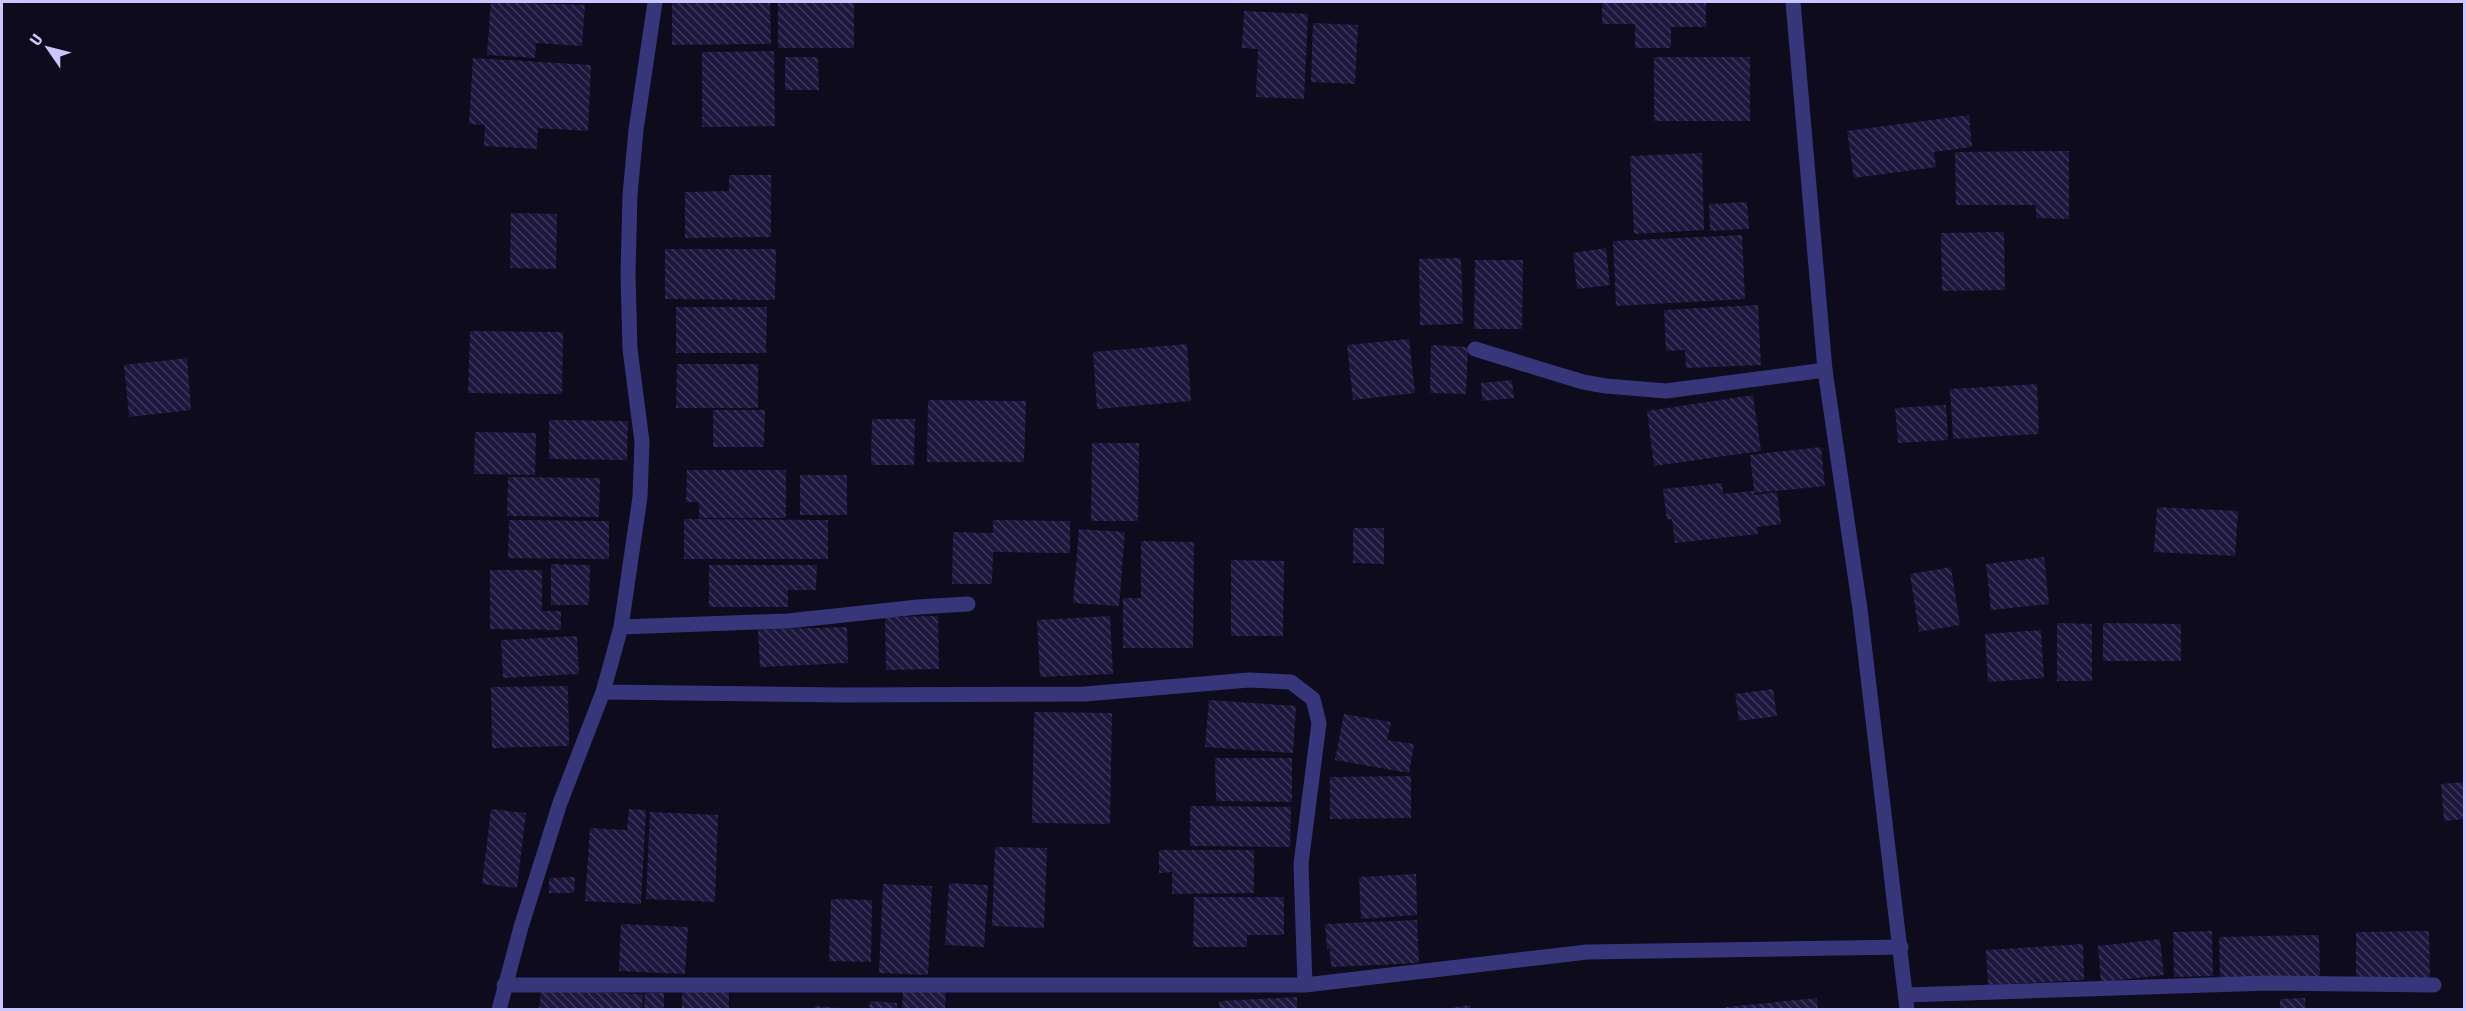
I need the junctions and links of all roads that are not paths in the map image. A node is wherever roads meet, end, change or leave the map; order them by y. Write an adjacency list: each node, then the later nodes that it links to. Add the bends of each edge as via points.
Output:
1 (655, 2): 6 (street, via 630,195 630,349 642,442 640,497)
2 (1792, 2): 4 (street)
3 (1475, 349): 4 (street, via 1583,382 1666,390)
4 (1825, 370): 8 (street, via 1860,609)
5 (968, 604): 6 (street, via 788,621)
6 (621, 627): 7 (street)
7 (603, 692): 9 (street, via 560,803); 10 (street, via 1084,694 1249,680 1290,682 1313,699 1319,723 1301,864)
8 (1901, 947): 10 (street, via 1587,952); 12 (street)
9 (504, 985): 10 (street); 13 (street)
10 (1305, 985)
11 (2434, 985): 12 (street, via 2270,983)
12 (1907, 1002)
13 (499, 1010)

